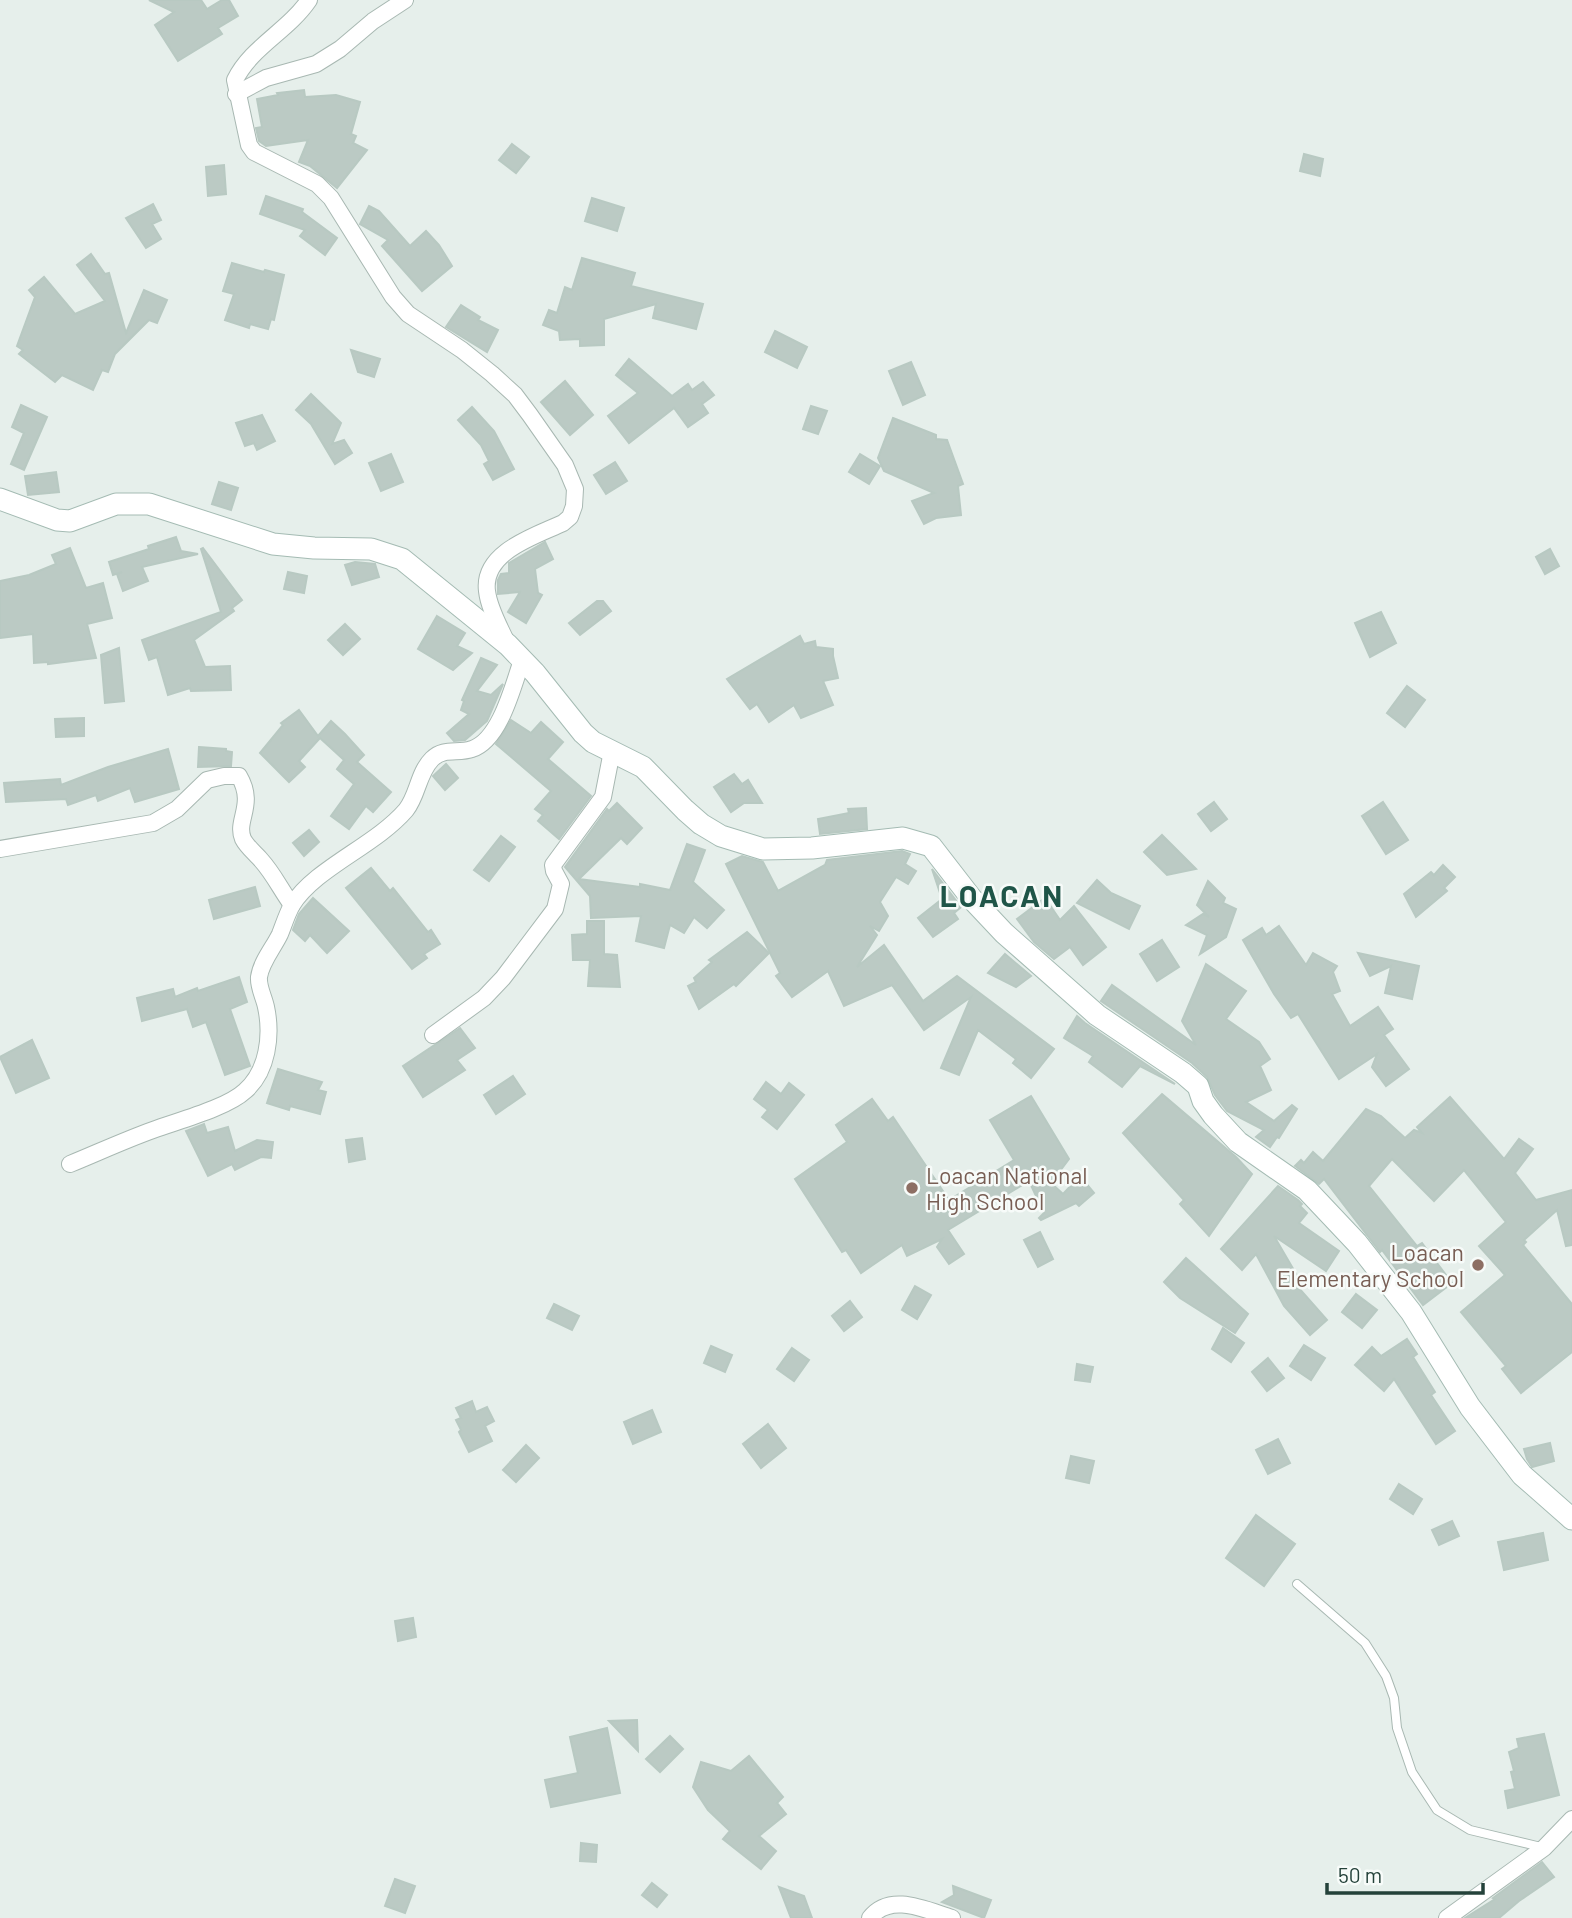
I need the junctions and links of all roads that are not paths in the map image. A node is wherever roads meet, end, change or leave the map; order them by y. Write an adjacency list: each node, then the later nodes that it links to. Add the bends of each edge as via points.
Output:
1 (309, 0): 3 (street, via 246,60 235,80)
2 (405, 0): 3 (street, via 316,64 266,78)
3 (236, 94): 5 (street, via 254,152 317,184 331,198 393,297 408,314 462,350 515,395 565,465 575,489 570,517 503,555 490,570 488,598)
4 (0, 499): 5 (street, via 71,521 116,504 149,504 273,544 372,550 402,559)
5 (515, 653): 6 (street, via 583,733); 8 (street, via 503,712 493,733 484,743 463,752 449,750 432,760 406,810 304,890)
6 (612, 751): 9 (street, via 603,797 553,865 561,884 555,909 484,998); 11 (street, via 643,767 701,824 749,846 812,848 903,838 932,846 1004,933 1097,1015 1183,1073 1198,1086 1203,1101 1238,1142 1307,1190 1412,1312 1470,1406 1522,1475)
7 (0, 849): 8 (street, via 153,822 177,809 207,780 239,776 247,808 243,840)
8 (292, 905): 10 (street, via 261,967 270,1040 246,1091)
9 (433, 1035)
10 (69, 1164)
11 (1572, 1519)
12 (1297, 1584): 14 (lane, via 1366,1643 1394,1698 1397,1728 1412,1772 1437,1810 1470,1830)
13 (1572, 1819): 14 (street)
14 (1544, 1848): 17 (street)
15 (870, 1918): 16 (street, via 894,1904)
16 (952, 1918)
17 (1447, 1918)

